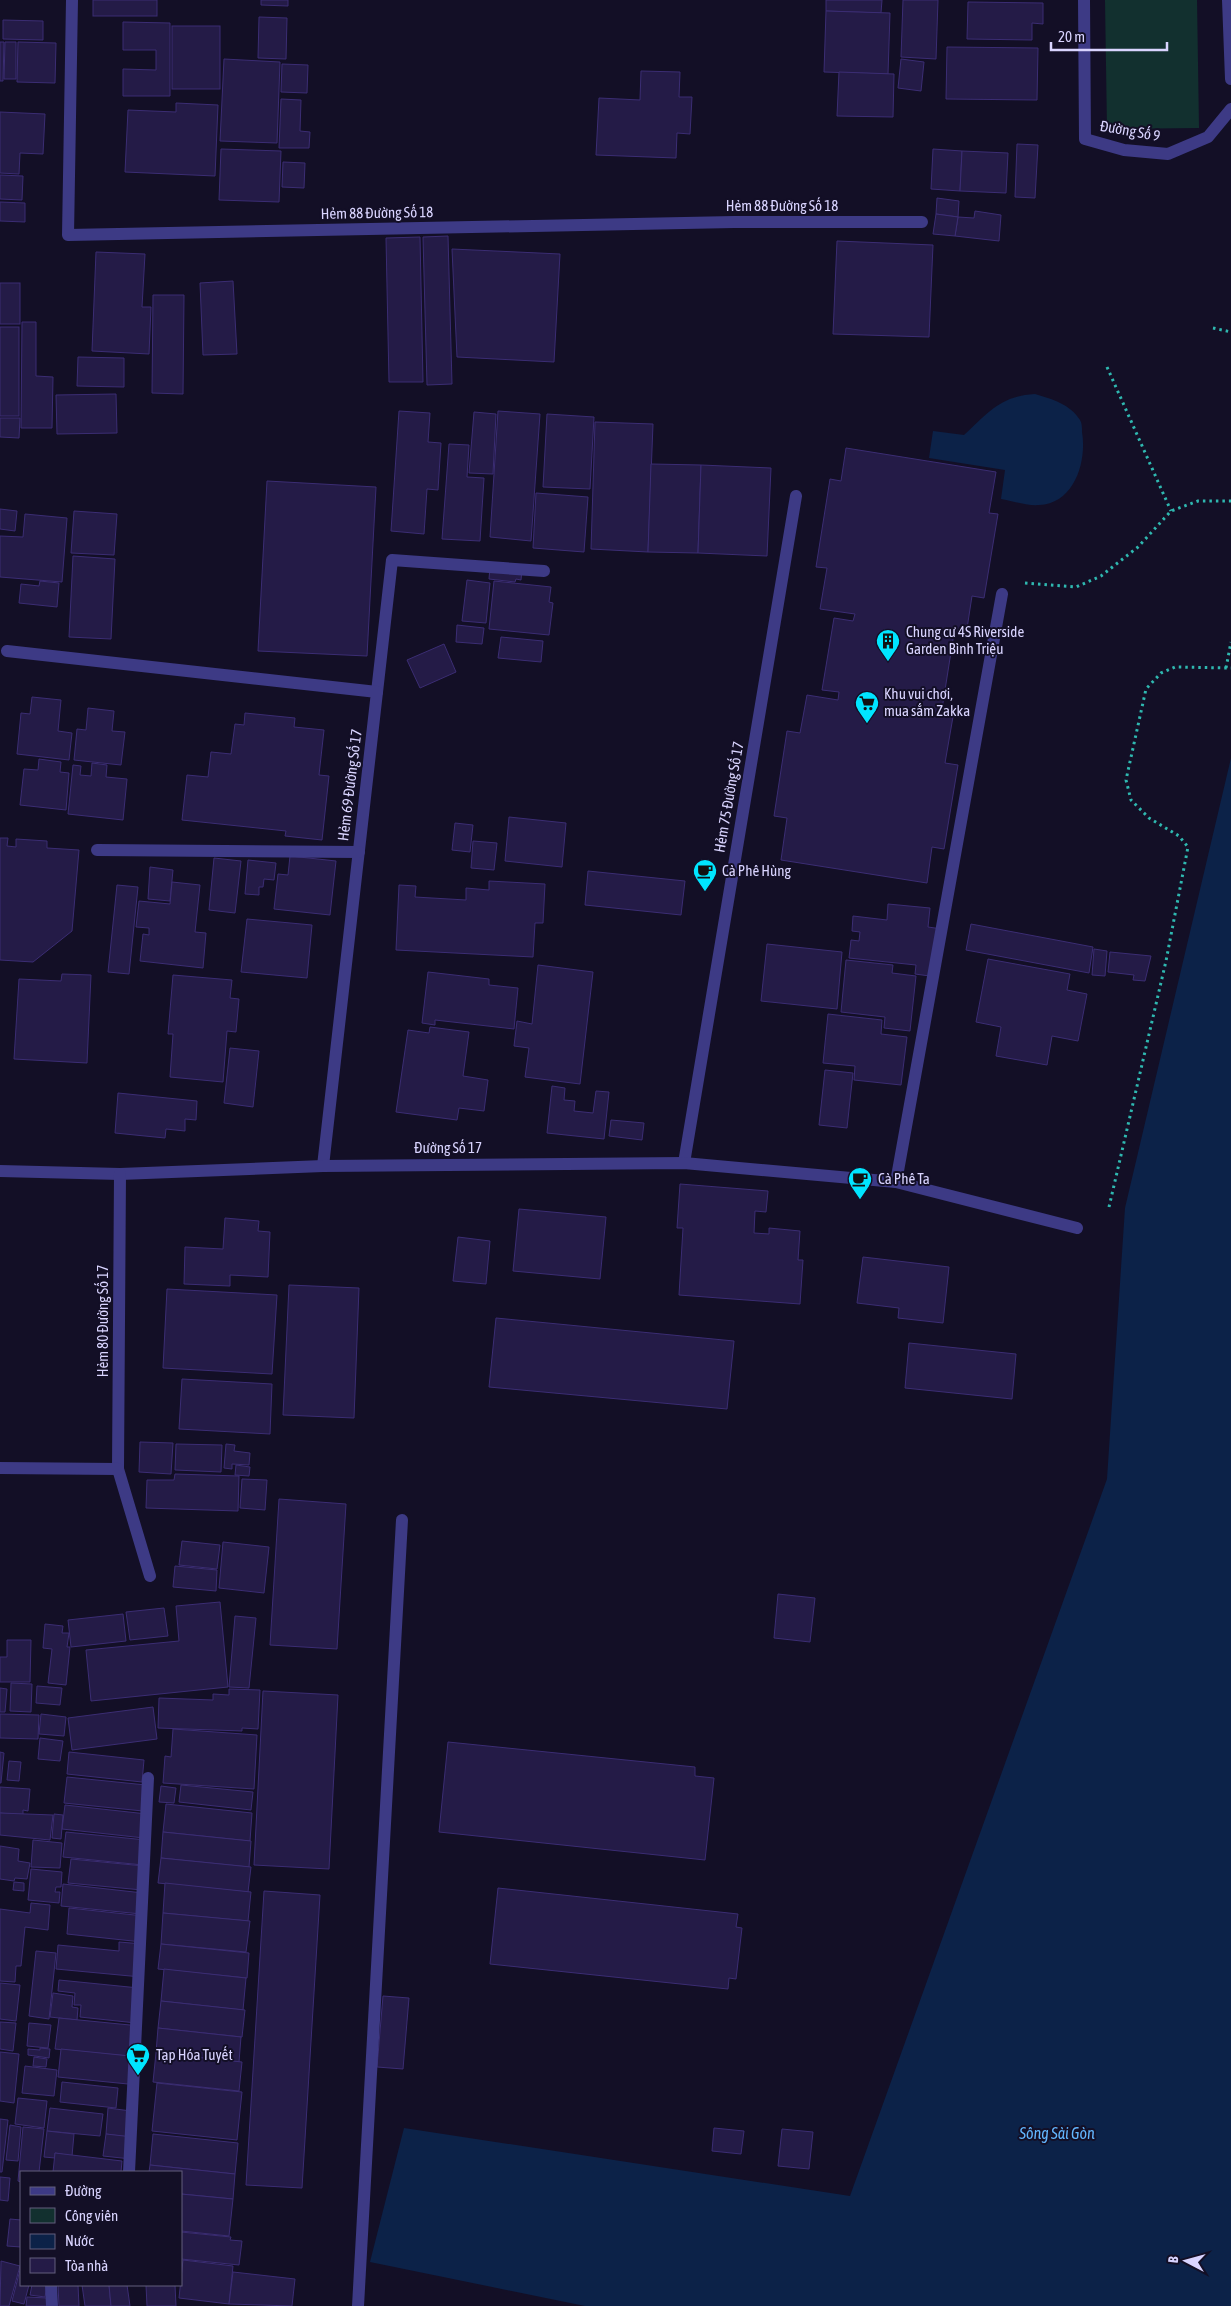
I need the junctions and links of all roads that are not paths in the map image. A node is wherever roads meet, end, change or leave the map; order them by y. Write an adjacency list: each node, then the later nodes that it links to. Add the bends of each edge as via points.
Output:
1 (72, 0): 6 (street, Hẻm 88 Đường Số 18, via 68,235 724,222)
2 (1084, 0): 5 (street, Đường Số 9, via 1085,139 1124,150 1168,154 1208,138)
3 (1228, 0): 4 (street)
4 (1231, 79)
5 (1231, 109)
6 (922, 222)
7 (796, 496): 14 (street, Hẻm 75 Đường Số 17)
8 (544, 571): 11 (street, Hẻm 69 Đường Số 17, via 392,560)
9 (1002, 594): 18 (street)
10 (7, 651): 11 (street)
11 (377, 692): 13 (street, Hẻm 69 Đường Số 17)
12 (97, 850): 13 (street)
13 (359, 852): 15 (street, Hẻm 69 Đường Số 17)
14 (684, 1163): 15 (street, Đường Số 17); 18 (street, Đường Số 17)
15 (323, 1166): 17 (street, Đường Số 17)
16 (0, 1171): 17 (street, Đường Số 17)
17 (120, 1174): 21 (street, Hẻm 80 Đường Số 17)
18 (896, 1182): 19 (street, Đường Số 17)
19 (1077, 1228)
20 (0, 1468): 21 (street)
21 (118, 1469): 23 (street, Hẻm 80 Đường Số 17)
22 (402, 1520): 28 (street)
23 (150, 1576)
24 (148, 1778): 25 (street)
25 (129, 2171)
26 (51, 2286): 27 (street)
27 (52, 2306)
28 (358, 2306)

